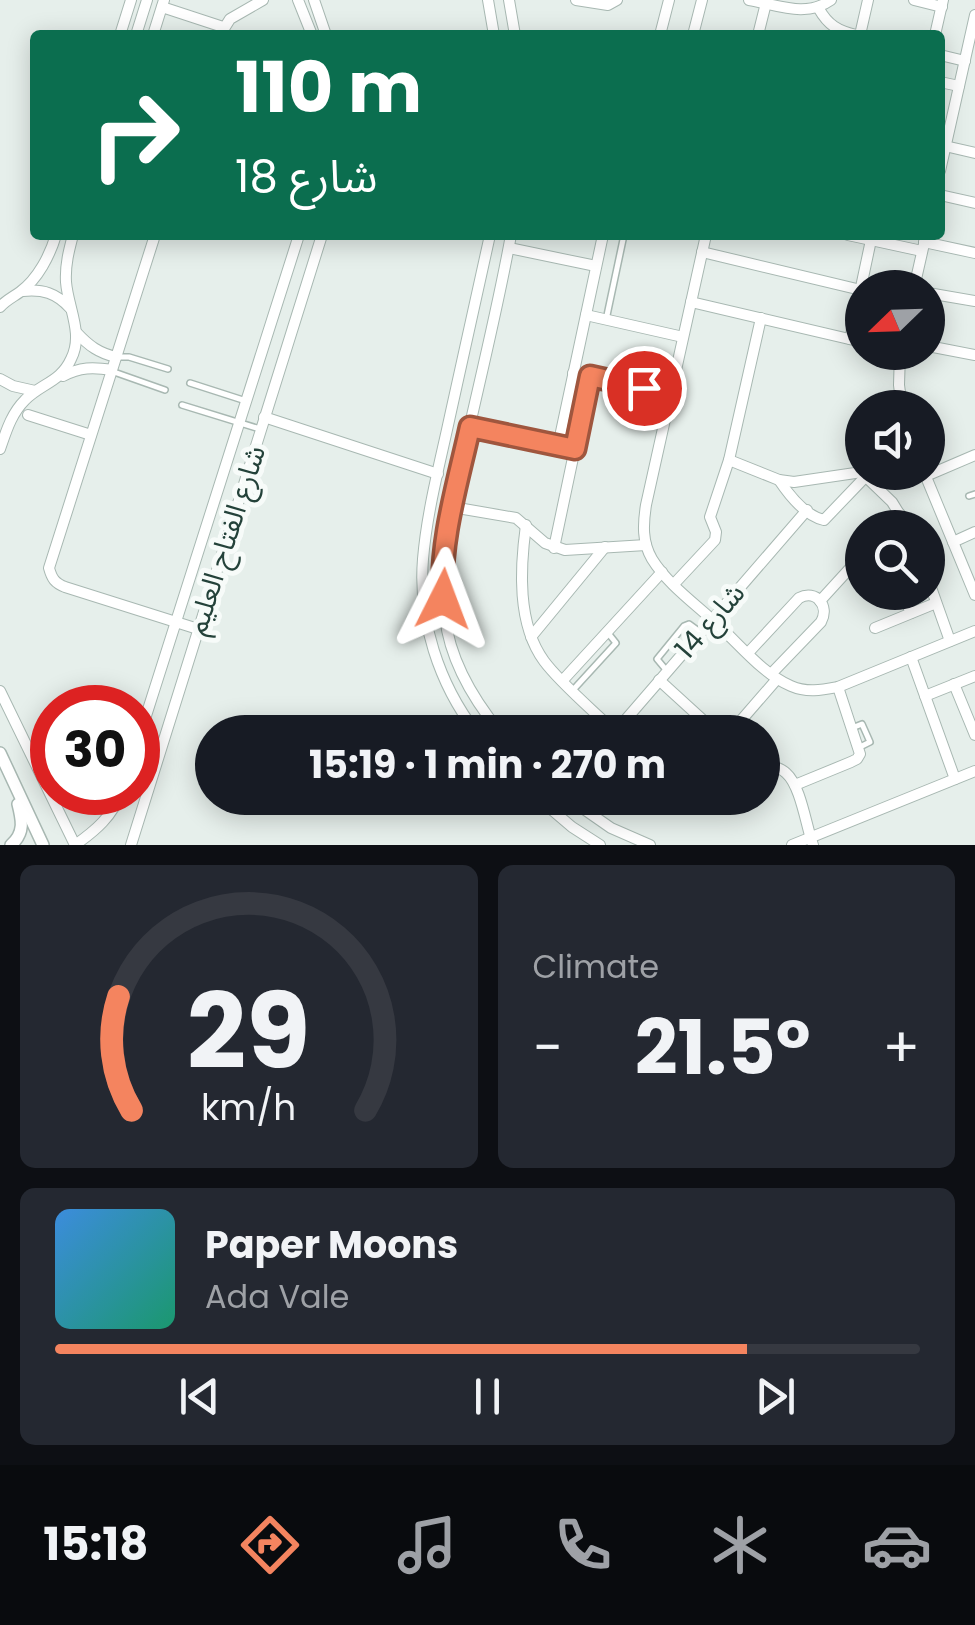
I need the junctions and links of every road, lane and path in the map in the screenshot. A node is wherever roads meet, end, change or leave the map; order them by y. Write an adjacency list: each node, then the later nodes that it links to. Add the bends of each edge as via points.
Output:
1 (131, 0): 21 (street)
2 (148, 0): 22 (street)
3 (264, 0): 25 (street)
4 (298, 0): 26 (street)
5 (314, 0): 27 (street)
6 (488, 0): 28 (street)
7 (509, 0): 29 (street)
8 (576, 0): 9 (street)
9 (617, 0)
10 (669, 0): 30 (street)
11 (702, 0): 31 (street)
12 (750, 0): 17 (street)
13 (831, 0): 19 (street)
14 (868, 0): 34 (street)
15 (914, 0): 18 (street)
16 (163, 3): 23 (street); 24 (street)
17 (766, 3): 19 (street); 32 (street)
18 (942, 4): 35 (street)
19 (819, 9): 33 (street)
20 (975, 15): 37 (street)
21 (122, 30)
22 (138, 30)
23 (155, 30)
24 (220, 30)
25 (223, 30)
26 (310, 30)
27 (324, 30)
28 (493, 30)
29 (514, 30)
30 (661, 30)
31 (694, 30)
32 (759, 30)
33 (839, 30)
34 (859, 30)
35 (936, 30)
36 (945, 56): 37 (street)
37 (965, 61): 39 (street)
38 (945, 83): 39 (street)
39 (959, 86): 40 (street)
40 (946, 146): 41 (street); 42 (street)
41 (945, 150)
42 (975, 152)
43 (945, 196): 44 (street)
44 (975, 203)
45 (55, 240): 63 (street)
46 (73, 240): 68 (street, via 66,272)
47 (153, 240): 77 (street)
48 (297, 240): 88 (street, شارع الفتاح العليم)
49 (320, 240): 91 (street, شارع الفتاح العليم)
50 (489, 240): 102 (street)
51 (602, 240): 59 (street)
52 (623, 240): 71 (lane)
53 (702, 240): 57 (street)
54 (872, 240): 56 (street); 60 (street)
55 (510, 241): 59 (street); 93 (street)
56 (924, 243): 58 (street); 61 (street)
57 (702, 252): 62 (street); 66 (street)
58 (975, 253)
59 (596, 266): 69 (street)
60 (865, 270)
61 (918, 270)
62 (845, 286)
63 (22, 291): 67 (street); 68 (street, via 49,292)
64 (945, 296): 65 (street)
65 (975, 301)
66 (691, 302): 70 (street); 73 (street)
67 (1, 304)
68 (71, 308): 72 (street)
69 (586, 315): 71 (street); 80 (street)
70 (761, 318): 74 (street); 100 (street)
71 (606, 320): 73 (street)
72 (77, 333): 77 (street); 83 (street)
73 (684, 336): 87 (street)
74 (845, 337)
75 (945, 349): 76 (street)
76 (975, 355)
77 (116, 357): 78 (lane); 79 (street)
78 (168, 369)
79 (112, 370): 83 (street, via 74,370); 85 (lane); 95 (street)
80 (573, 373): 81 (street); 96 (street)
81 (590, 376): 87 (street); 97 (street)
82 (0, 379): 86 (street)
83 (58, 379): 86 (street)
84 (190, 383): 88 (lane)
85 (164, 390)
86 (35, 391): 98 (street, via 18,408)
87 (670, 394): 114 (street, via 646,505)
88 (246, 401): 92 (street, شارع الفتاح العليم)
89 (182, 405): 92 (lane)
90 (28, 414): 95 (street)
91 (264, 417): 94 (street, شارع الفتاح العليم); 102 (street)
92 (239, 423): 94 (lane); 127 (street, شارع الفتاح العليم)
93 (470, 427): 96 (street); 108 (street)
94 (260, 430): 129 (street, شارع الفتاح العليم)
95 (91, 434): 127 (street, via 51,577)
96 (558, 446): 97 (street)
97 (575, 449): 116 (street)
98 (0, 450)
99 (975, 455): 101 (street)
100 (729, 460): 104 (street); 119 (street, via 710,517 715,540)
101 (945, 466)
102 (438, 474): 148 (street, via 422,562 425,615 438,666)
103 (845, 476): 104 (street)
104 (778, 480): 109 (street)
105 (851, 490): 109 (street, via 824,520)
106 (881, 490): 110 (street)
107 (932, 490): 113 (street)
108 (452, 507): 111 (street); 149 (street, via 441,576 445,621 457,665)
109 (807, 510): 126 (street, شارع 14)
110 (897, 510)
111 (526, 525): 116 (street); 132 (street, via 520,572)
112 (975, 532): 113 (street)
113 (953, 542): 120 (street)
114 (646, 545): 115 (street); 117 (street)
115 (606, 547): 116 (street); 132 (street)
116 (554, 548)
117 (662, 572): 119 (street); 131 (street)
118 (845, 573): 121 (street)
119 (674, 584): 126 (street)
120 (975, 595)
121 (820, 600): 134 (street, via 799,598); 137 (street, via 821,622)
122 (909, 610): 125 (street)
123 (920, 610): 125 (street)
124 (939, 610): 133 (street)
125 (911, 614): 128 (street)
126 (712, 619): 134 (street); 136 (street, شارع 14)
127 (175, 622): 129 (street); 141 (street, شارع الفتاح العليم)
128 (875, 628)
129 (198, 629): 147 (street, شارع الفتاح العليم)
130 (975, 631): 133 (street)
131 (608, 632): 139 (street); 143 (lane, via 616,642)
132 (531, 638): 139 (street)
133 (950, 641): 135 (street)
134 (748, 653): 137 (street)
135 (911, 657): 142 (street); 145 (street)
136 (663, 676): 151 (street, شارع 14); 152 (street)
137 (774, 676): 142 (street, via 816,692); 153 (street)
138 (975, 676): 140 (street)
139 (563, 680): 143 (street)
140 (954, 684): 145 (street); 154 (street)
141 (155, 685)
142 (838, 687): 160 (street, via 860,754)
143 (573, 690): 150 (street)
144 (0, 691): 167 (street)
145 (925, 696): 158 (street)
146 (160, 710): 147 (street)
147 (170, 714): 168 (street, شارع الفتاح العليم)
148 (463, 715)
149 (486, 715)
150 (598, 715)
151 (630, 715)
152 (700, 715)
153 (743, 715)
154 (975, 735)
155 (0, 753): 159 (street)
156 (780, 769): 160 (street)
157 (975, 771): 158 (street)
158 (956, 779): 164 (street)
159 (14, 783): 165 (street, via 23,825); 166 (street)
160 (795, 785): 164 (street)
161 (110, 815): 167 (street)
162 (558, 815): 169 (street)
163 (592, 815): 170 (street)
164 (812, 842): 171 (street)
165 (11, 845)
166 (43, 845)
167 (75, 845)
168 (131, 845)
169 (600, 845)
170 (650, 845)
171 (792, 845)

